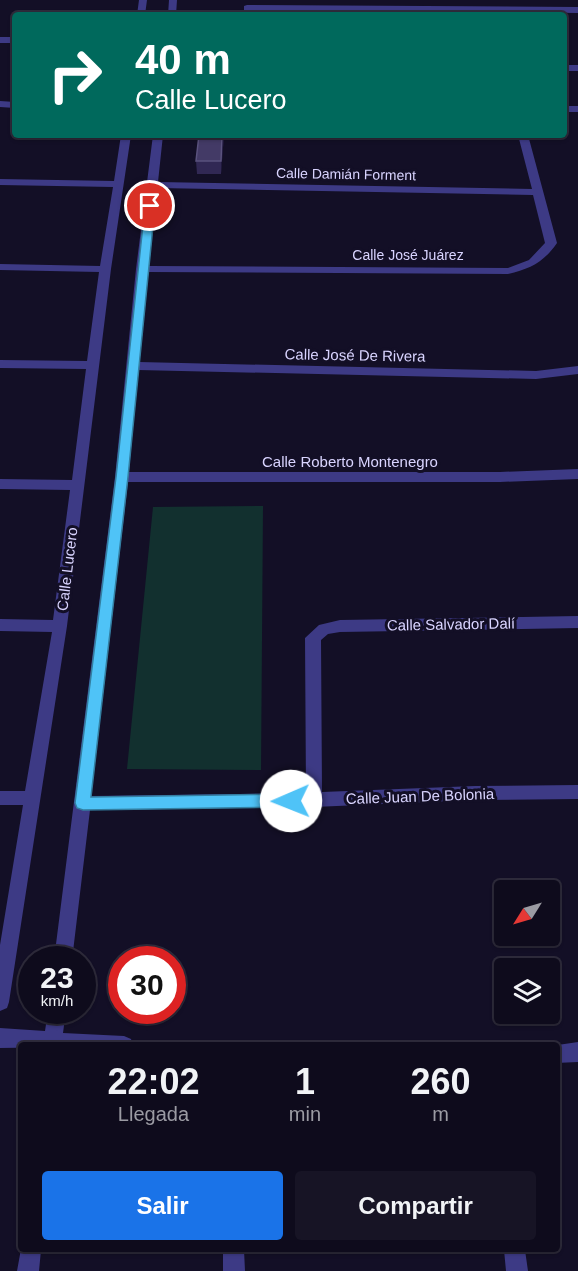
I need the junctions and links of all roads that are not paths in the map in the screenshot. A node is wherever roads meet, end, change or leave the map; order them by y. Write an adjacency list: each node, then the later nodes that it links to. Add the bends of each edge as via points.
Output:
1 (247, 8): 2 (street)
2 (578, 10)
3 (126, 138): 7 (street, Calle Lucero)
4 (158, 138): 8 (street)
5 (524, 138): 9 (street, Calle José Juárez)
6 (0, 182): 7 (street)
7 (119, 184): 11 (street, Calle Lucero)
8 (152, 185): 9 (street, Calle Damián Forment); 12 (street)
9 (538, 192): 12 (street, Calle José Juárez, via 551,243 537,262 508,271)
10 (0, 267): 11 (street)
11 (105, 269): 14 (street, Calle Lucero)
12 (142, 270): 15 (street)
13 (0, 364): 14 (street)
14 (93, 365): 20 (street, Calle Lucero)
15 (132, 366): 16 (street, Calle José De Rivera, via 536,375); 18 (street)
16 (578, 370)
17 (578, 474): 18 (street, Calle Roberto Montenegro)
18 (122, 477): 28 (street)
19 (0, 484): 20 (street)
20 (77, 485): 23 (street, Calle Lucero)
21 (578, 622): 27 (street, Calle Salvador Dalí, via 324,629 313,638)
22 (0, 625): 23 (street)
23 (60, 626): 26 (street, Calle Lucero)
24 (578, 792): 27 (street, Calle Juan De Bolonia)
25 (0, 798): 26 (street)
26 (33, 798): 30 (street, Calle Lucero)
27 (314, 801): 28 (street, Calle Juan De Bolonia)
28 (83, 803): 29 (street)
29 (65, 946)
30 (0, 1002)
31 (55, 1024): 34 (street)
32 (0, 1038): 33 (street)
33 (42, 1042)
34 (53, 1042)
35 (578, 1052): 36 (street)
36 (560, 1053)
37 (31, 1252): 40 (street)
38 (234, 1252): 41 (street)
39 (514, 1252): 42 (street)
40 (28, 1271)
41 (234, 1271)
42 (517, 1271)

